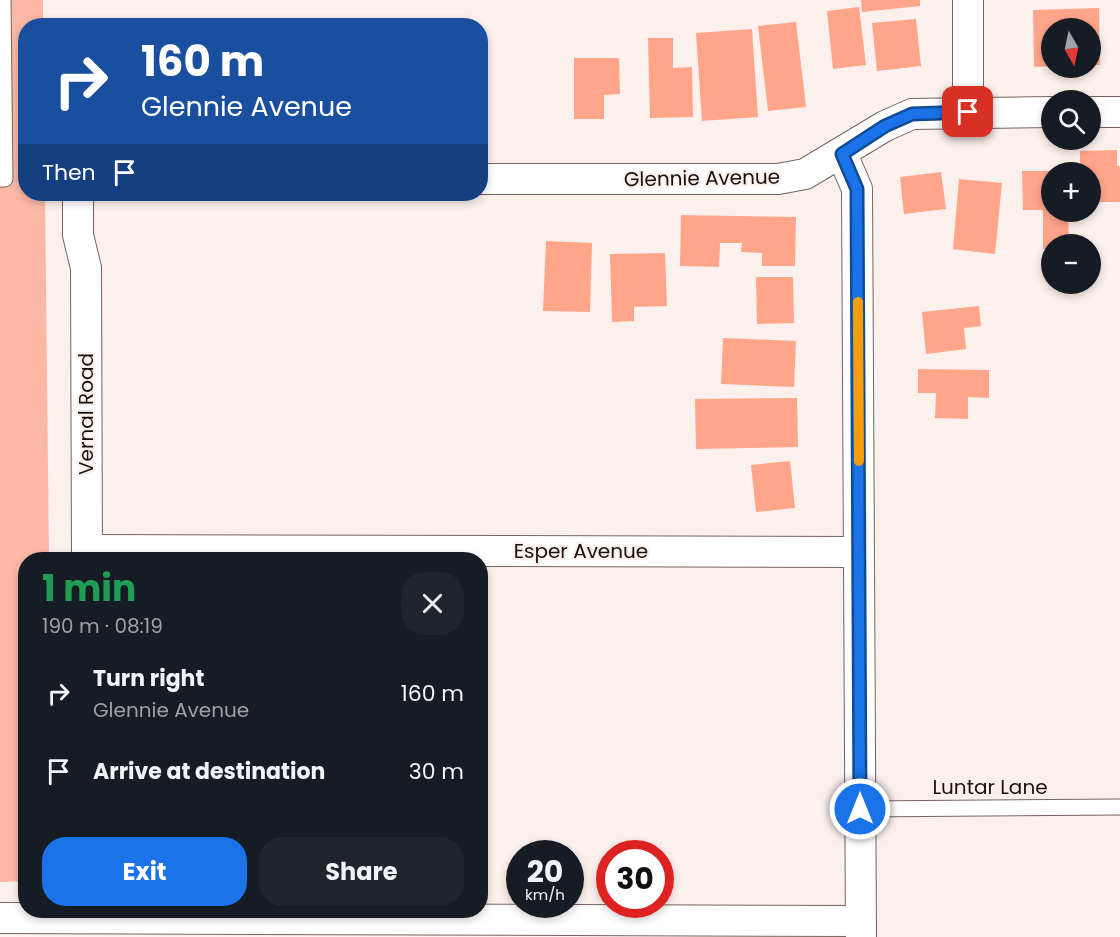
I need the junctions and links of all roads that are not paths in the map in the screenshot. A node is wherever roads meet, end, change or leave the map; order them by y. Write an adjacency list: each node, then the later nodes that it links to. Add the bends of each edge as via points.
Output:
1 (3, 0): 8 (lane)
2 (968, 0): 3 (street)
3 (968, 112): 4 (street, Glennie Avenue); 7 (street, Glennie Avenue, via 912,114)
4 (1041, 112)
5 (1101, 112): 6 (street)
6 (1120, 112)
7 (842, 154): 9 (street, Glennie Avenue, via 805,174 778,179); 14 (street, via 857,189)
8 (2, 179)
9 (488, 179)
10 (78, 201): 12 (street, Vernal Road, via 78,235)
11 (96, 201): 12 (street, Vernal Road, via 95,234)
12 (86, 268): 13 (street, Vernal Road)
13 (87, 552)
14 (859, 552): 15 (street, Esper Avenue); 17 (street)
15 (488, 553)
16 (1120, 807): 17 (lane, Luntar Lane)
17 (860, 809): 21 (street)
18 (18, 917): 19 (street)
19 (0, 918)
20 (254, 918): 21 (street)
21 (861, 929)

